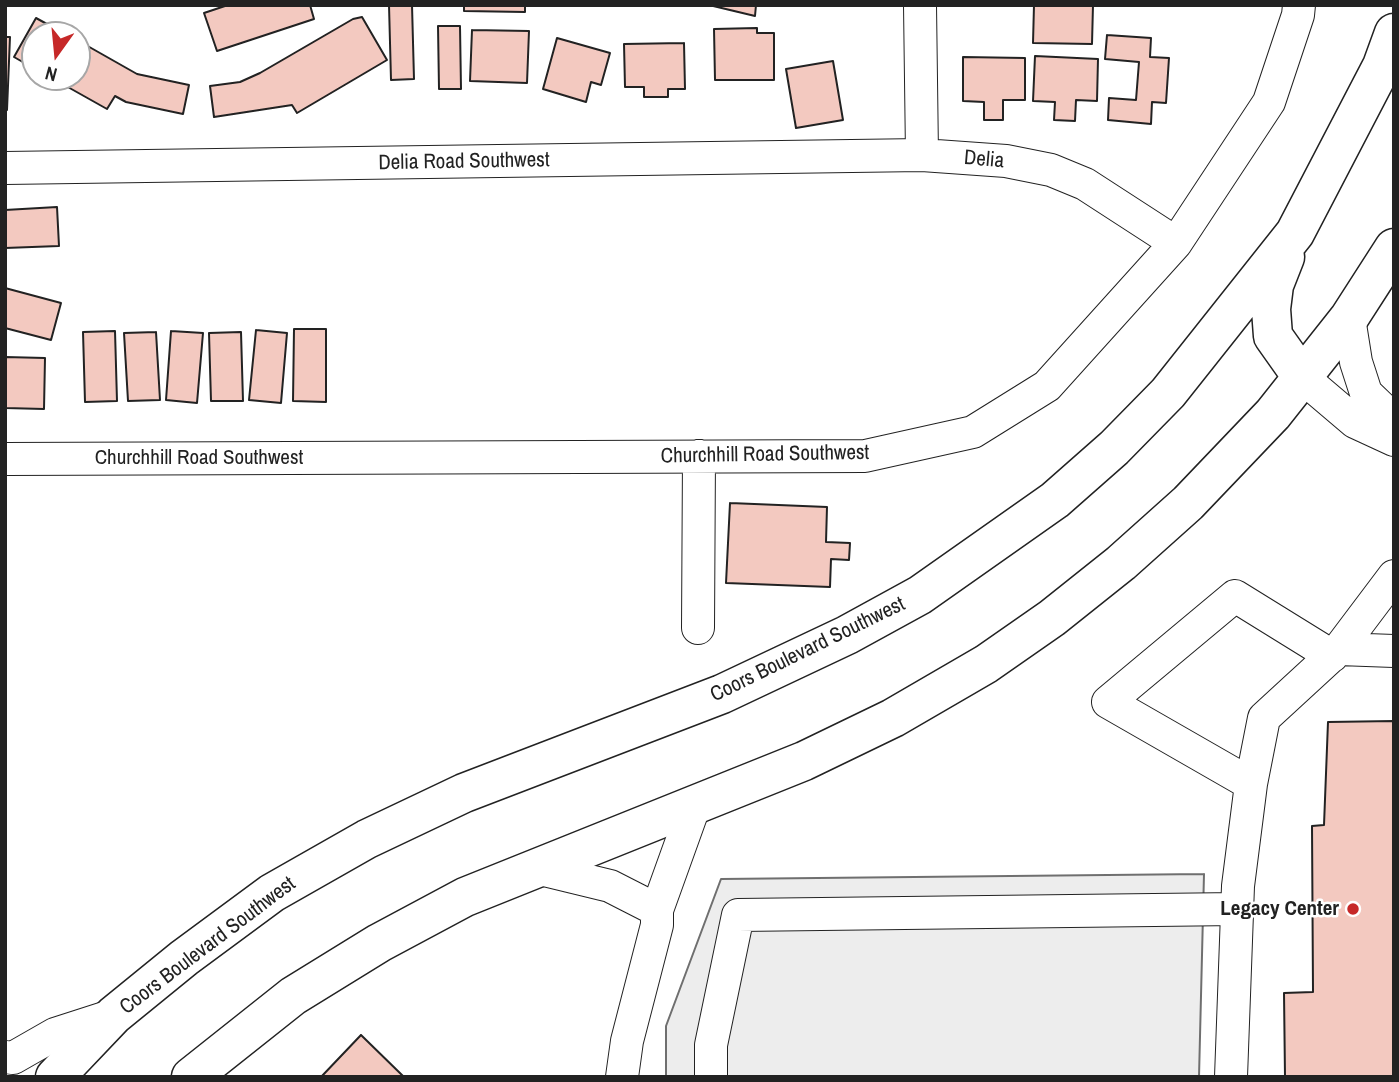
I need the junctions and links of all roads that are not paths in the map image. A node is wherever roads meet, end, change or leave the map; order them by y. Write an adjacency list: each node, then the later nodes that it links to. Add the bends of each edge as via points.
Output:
1 (920, 5): 4 (street)
2 (1299, 5): 7 (street, Churchhill Road Southwest, via 1269,102)
3 (1394, 33): 6 (main road, Coors Boulevard Southwest, via 1382,66)
4 (922, 155): 5 (street, Delia Road Southwest); 7 (street, Delia, via 1006,161 1051,170 1085,184)
5 (5, 168)
6 (1295, 233): 10 (main road, via 1274,285 1271,309 1273,336); 24 (main road, Coors Boulevard Southwest, via 1168,393 1114,447 1055,500 920,595 722,694 464,793 367,839 272,893)
7 (1176, 243): 13 (street, Churchhill Road Southwest, via 1047,386 973,432 865,456)
8 (1394, 247): 9 (main road)
9 (1349, 318): 10 (main road); 11 (street, via 1366,393)
10 (1302, 377): 12 (street, via 1355,422); 20 (main road, via 1188,503 1052,618 986,664 893,718)
11 (1394, 420)
12 (1394, 440)
13 (699, 456): 14 (street, Churchhill Road Southwest); 16 (street)
14 (5, 459)
15 (1390, 586): 18 (street)
16 (698, 628)
17 (1394, 651): 18 (street)
18 (1335, 652): 19 (street, via 1264,719); 19 (street, via 1235,596 1108,702)
19 (1251, 784): 22 (street)
20 (694, 807): 21 (main road); 23 (street)
21 (536, 868): 23 (street, via 610,886); 27 (main road, via 465,897 379,943 293,996)
22 (1237, 909): 29 (street, via 738,915 711,1045); 30 (street)
23 (657, 910): 28 (street)
24 (114, 1015): 25 (street, via 55,1034); 26 (main road, Coors Boulevard Southwest)
25 (5, 1058)
26 (55, 1077)
27 (191, 1077)
28 (622, 1077)
29 (711, 1077)
30 (1231, 1077)

